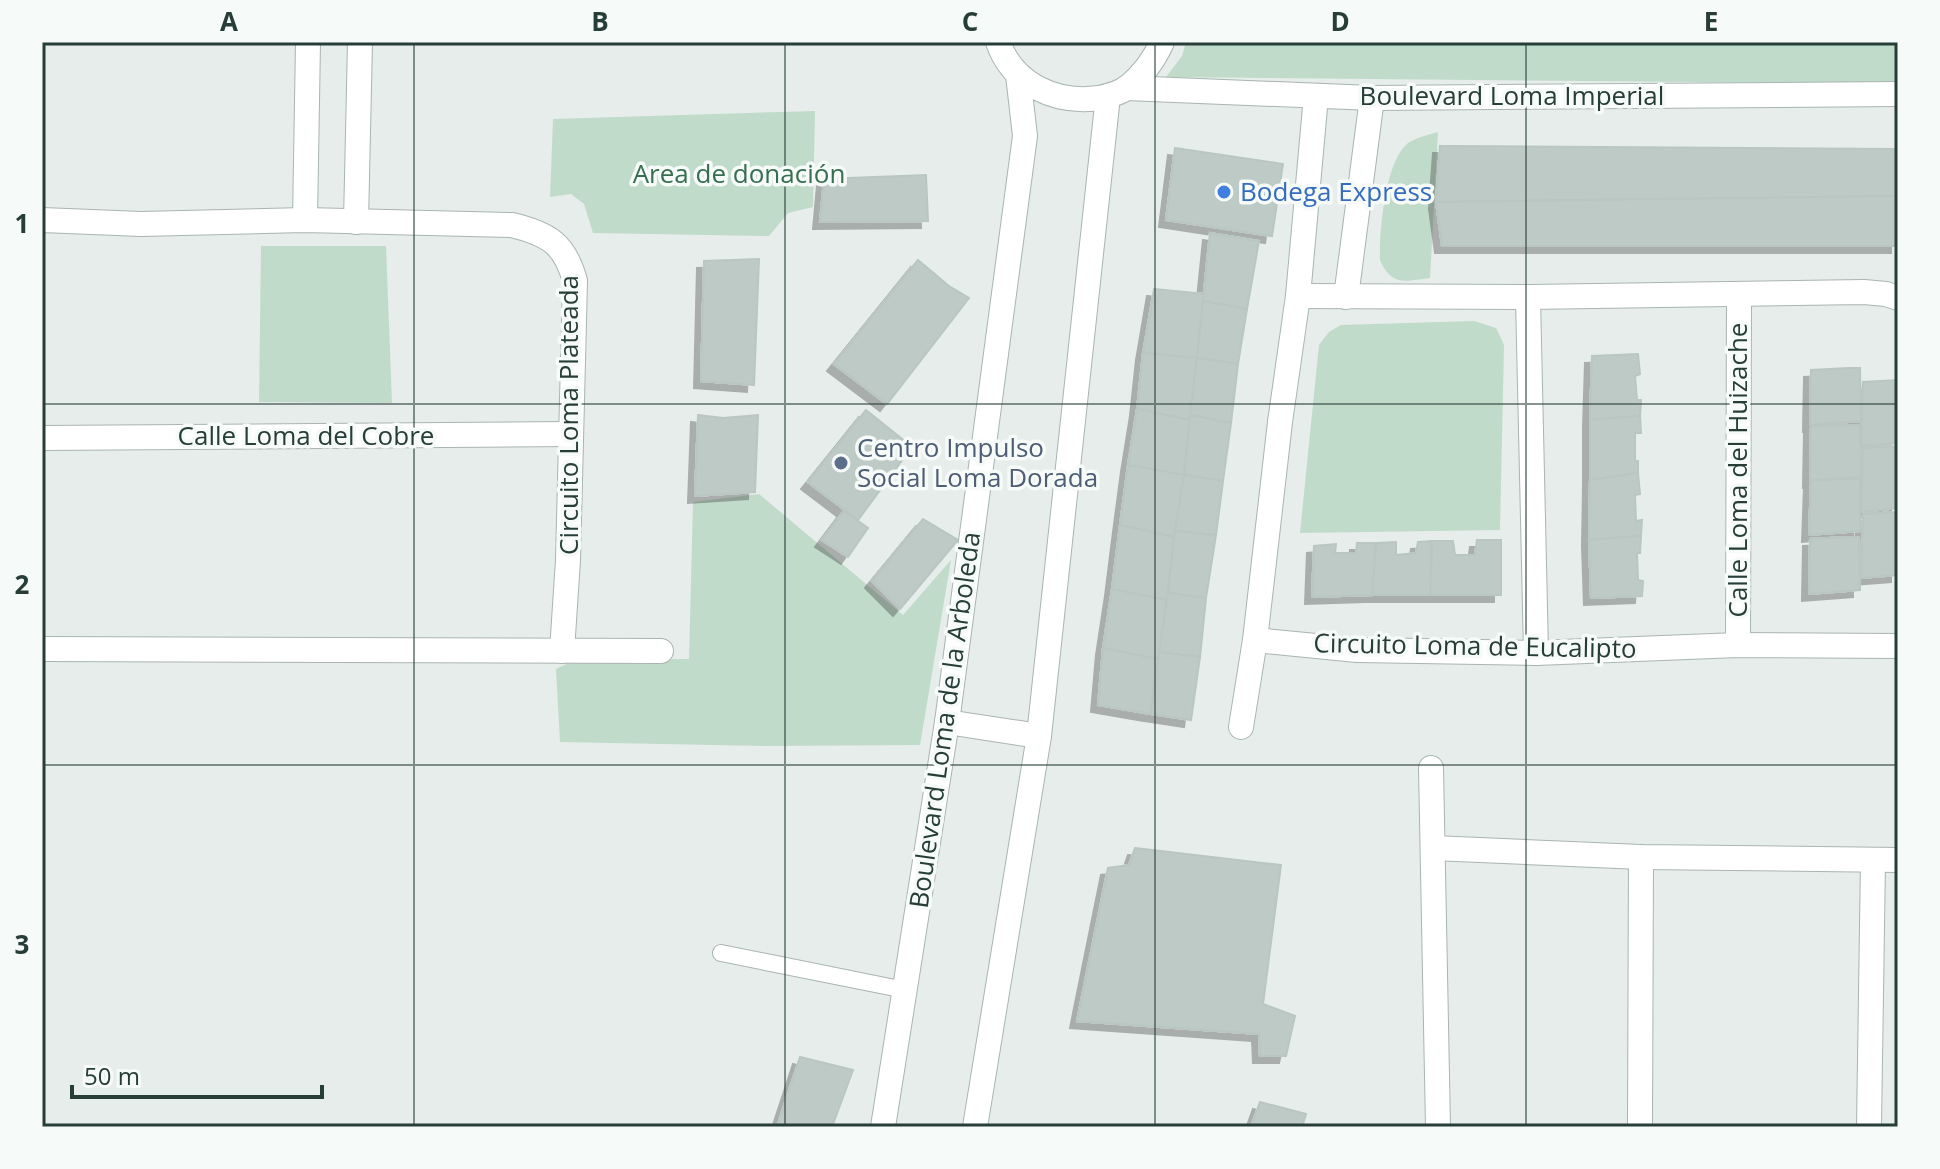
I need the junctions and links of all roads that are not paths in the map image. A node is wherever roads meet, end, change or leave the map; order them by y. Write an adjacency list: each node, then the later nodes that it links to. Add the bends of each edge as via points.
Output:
1 (308, 42): 11 (street)
2 (360, 42): 12 (street)
3 (998, 42): 5 (street)
4 (1162, 42): 6 (street, via 1154,62)
5 (1018, 75): 6 (street, Boulevard Loma Imperial, via 1045,93 1076,101); 27 (street, Boulevard Loma de la Arboleda, via 1025,136)
6 (1117, 92): 8 (street, Boulevard Loma Imperial); 29 (street)
7 (1898, 94): 9 (street, Boulevard Loma Imperial)
8 (1316, 96): 9 (street, Boulevard Loma Imperial); 14 (street)
9 (1372, 98): 15 (street)
10 (42, 220): 11 (street, Circuito Loma Plateada)
11 (305, 220): 12 (street, Circuito Loma Plateada)
12 (356, 222): 18 (street, Circuito Loma Plateada, via 512,225 556,243 569,260 575,281)
13 (1739, 294): 16 (street); 17 (street, via 1864,292); 21 (street, Calle Loma del Huizache)
14 (1298, 296): 15 (street); 20 (street)
15 (1346, 297): 16 (street)
16 (1528, 297): 26 (street)
17 (1898, 298)
18 (570, 434): 19 (street, Calle Loma del Cobre); 24 (street, Circuito Loma Plateada)
19 (42, 438)
20 (1255, 640): 26 (street, Circuito Loma de Eucalipto, via 1357,650); 28 (street)
21 (1738, 645): 22 (street, Circuito Loma de Eucalipto); 26 (street, Circuito Loma de Eucalipto)
22 (1898, 646)
23 (42, 649): 24 (street)
24 (562, 651): 25 (street)
25 (661, 651)
26 (1536, 653)
27 (947, 722): 29 (street); 36 (street, Boulevard Loma de la Arboleda)
28 (1241, 727)
29 (1039, 736): 38 (street)
30 (1431, 768): 31 (street)
31 (1433, 848): 32 (street); 39 (street)
32 (1641, 857): 33 (street); 40 (street)
33 (1873, 860): 34 (street); 41 (street)
34 (1898, 860)
35 (721, 953): 36 (lane)
36 (905, 990): 37 (street, Boulevard Loma de la Arboleda)
37 (883, 1127)
38 (975, 1127)
39 (1438, 1127)
40 (1640, 1127)
41 (1869, 1127)

